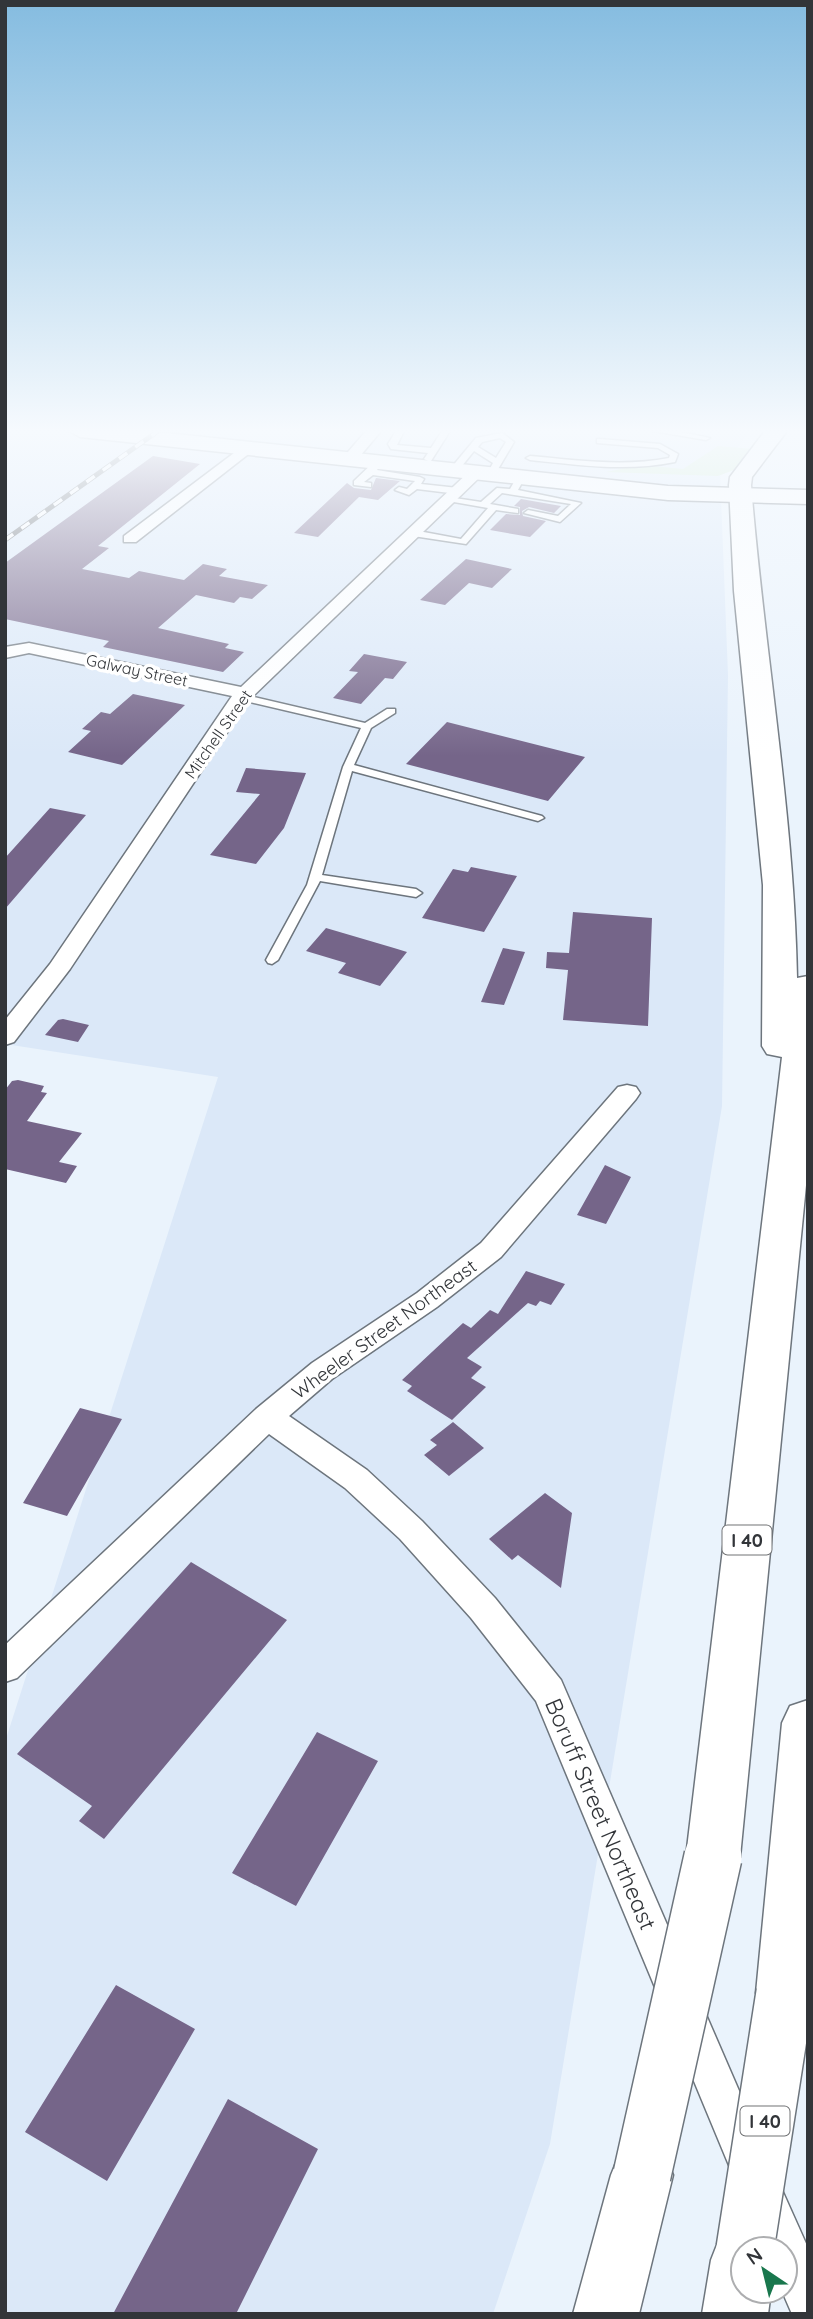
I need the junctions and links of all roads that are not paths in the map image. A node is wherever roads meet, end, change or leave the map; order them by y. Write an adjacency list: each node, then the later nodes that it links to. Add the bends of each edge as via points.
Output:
1 (406, 539): 6 (street, Mitchell Street)
2 (448, 539): 3 (lane)
3 (465, 539)
4 (743, 539): 17 (main road, via 779,885)
5 (5, 653): 6 (street, Galway Street, via 29,648)
6 (242, 695): 8 (lane); 15 (street, Mitchell Street, via 58,969)
7 (391, 711): 8 (lane)
8 (367, 726): 9 (lane)
9 (348, 767): 10 (lane); 11 (lane)
10 (538, 818)
11 (315, 877): 12 (lane); 13 (lane)
12 (416, 893)
13 (272, 960)
14 (808, 986): 17 (main road, I 40)
15 (5, 1037)
16 (626, 1093): 18 (street, Wheeler Street Northeast, via 491,1250 427,1300 322,1370)
17 (781, 1223): 23 (main road, I 40, bridge, via 713,1857)
18 (267, 1416): 19 (street, Wheeler Street Northeast); 22 (street, Boruff Street Northeast, via 356,1479 411,1530 483,1608 549,1691)
19 (5, 1667)
20 (808, 1723): 21 (main road, I 40, bridge, via 785,1993)
21 (747, 2235)
22 (808, 2301)
23 (606, 2314)

